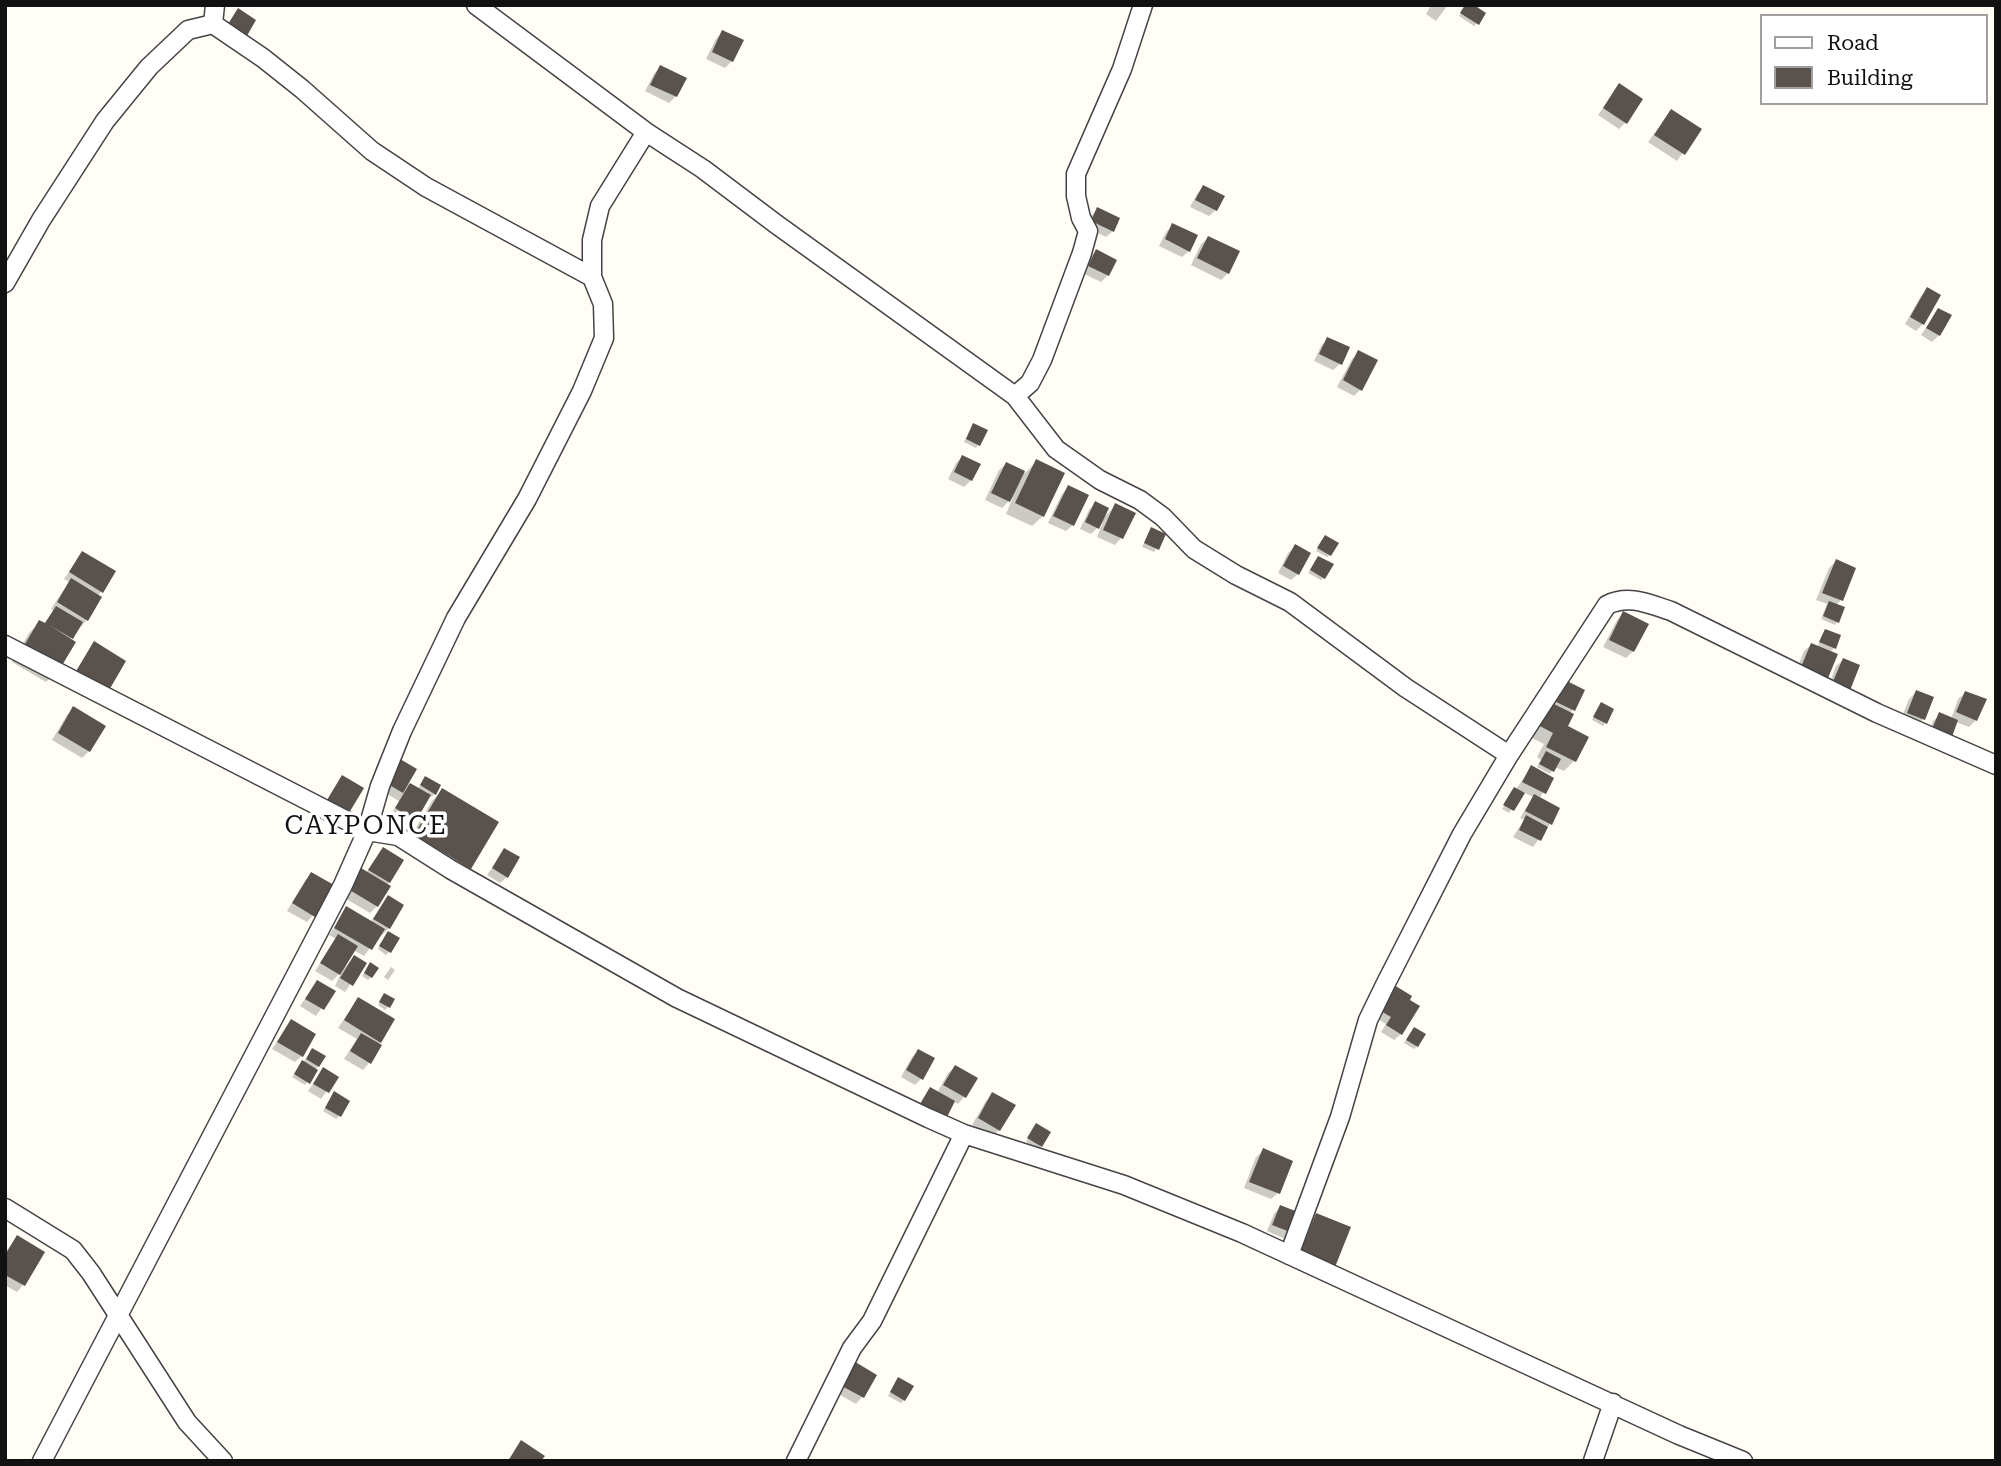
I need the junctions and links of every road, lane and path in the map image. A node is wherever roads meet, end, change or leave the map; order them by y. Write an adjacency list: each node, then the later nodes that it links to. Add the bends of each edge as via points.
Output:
1 (215, 5): 4 (street)
2 (476, 5): 5 (street)
3 (1143, 5): 8 (street, via 1122,69 1076,174 1076,196 1088,231 1082,253 1042,360 1030,383)
4 (213, 24): 6 (street, via 302,89 372,151 426,187); 7 (street, via 188,30 149,67 104,121)
5 (646, 132): 6 (street, via 600,206 592,240); 8 (street)
6 (592, 277): 12 (street, via 603,304 604,338 527,499 456,618 398,742)
7 (5, 283)
8 (1015, 397): 10 (street, via 1056,449 1100,480 1140,499 1194,549 1290,602 1406,688)
9 (5, 645): 12 (street)
10 (1509, 755): 11 (street, via 1607,605 1619,599 1671,611 1877,713); 15 (street, via 1462,834 1368,1020 1340,1117)
11 (1996, 765)
12 (367, 831): 13 (street, via 398,836 677,998); 16 (street, via 344,885)
13 (964, 1134): 15 (street, via 1124,1185); 20 (street, via 872,1321 852,1348)
14 (5, 1208): 16 (street, via 73,1250)
15 (1289, 1255): 17 (street)
16 (118, 1315): 18 (street); 19 (street, via 187,1422)
17 (1613, 1403): 21 (street); 22 (street)
18 (42, 1461)
19 (223, 1461)
20 (796, 1461)
21 (1593, 1461)
22 (1743, 1461)

